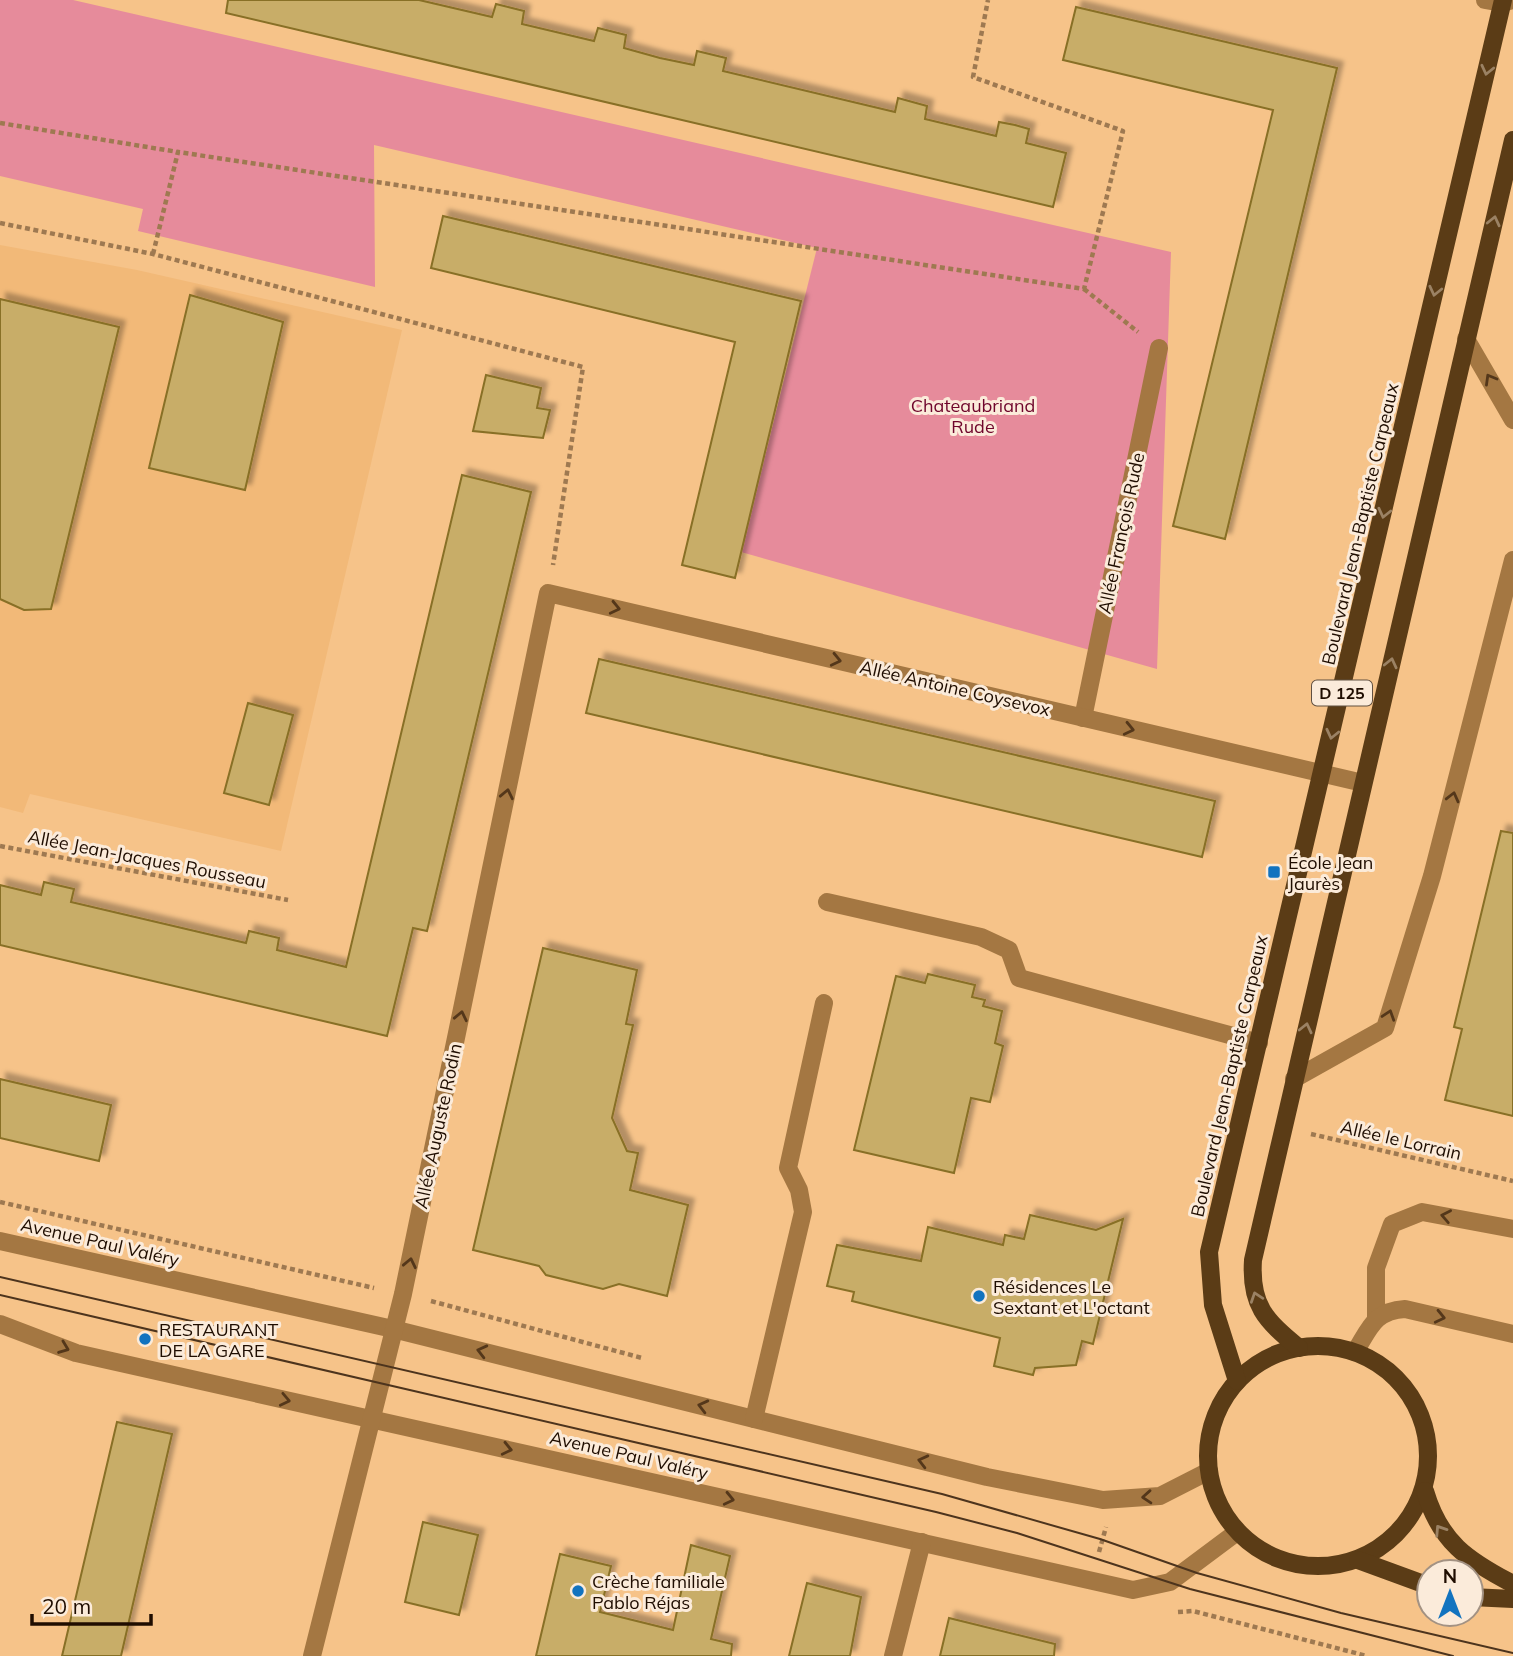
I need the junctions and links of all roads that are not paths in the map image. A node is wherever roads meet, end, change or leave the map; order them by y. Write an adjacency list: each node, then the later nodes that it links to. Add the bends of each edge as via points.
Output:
1 (1503, 2): 9 (main road, Boulevard Jean-Baptiste Carpeaux / D 125, one-way to 9)
2 (1513, 140): 3 (main road, D 125, one-way to 2)
3 (1466, 339): 5 (street, one-way to 3); 10 (main road, D 125, one-way to 3)
4 (1159, 348): 8 (street, Allée François Rude)
5 (1513, 420)
6 (1513, 560): 14 (street, one-way to 6, via 1385,1028 1432,876)
7 (548, 593): 8 (street, Allée Antoine Coysevox, one-way to 8); 19 (street, Allée Auguste Rodin, one-way to 7)
8 (1083, 718): 9 (street, Allée Antoine Coysevox, one-way to 9)
9 (1323, 775): 10 (street, Allée Antoine Coysevox); 13 (main road, Boulevard Jean-Baptiste Carpeaux / D 125)
10 (1363, 783): 14 (main road, D 125, one-way to 10)
11 (827, 902): 13 (street, via 981,937 1009,950 1019,978)
12 (824, 1003): 25 (street, via 788,1168 803,1212)
13 (1259, 1043): 23 (main road, Boulevard Jean-Baptiste Carpeaux / D 125, via 1209,1252 1213,1306)
14 (1294, 1079): 21 (main road, D 125, one-way to 14, via 1262,1311 1251,1280)
15 (1513, 1229): 17 (street, one-way to 17, via 1422,1212 1392,1224 1376,1268)
16 (0, 1241): 19 (street, Avenue Paul Valéry)
17 (1376, 1319): 20 (street, one-way to 20, via 1388,1310 1405,1309); 22 (street)
18 (0, 1324): 24 (street, Avenue Paul Valéry, one-way to 24, via 76,1353)
19 (393, 1329): 24 (street, Allée Auguste Rodin); 25 (street, Avenue Paul Valéry, one-way to 19)
20 (1513, 1334)
21 (1299, 1348): 22 (main road, via 1321,1346); 23 (main road, via 1275,1354)
22 (1355, 1352): 27 (main road, via 1385,1368 1409,1392 1424,1423 1430,1457)
23 (1237, 1381): 26 (main road, via 1213,1423)
24 (372, 1419): 29 (street, Avenue Paul Valéry, one-way to 29); 35 (street, Allée Auguste Rodin)
25 (754, 1419): 26 (street, Avenue Paul Valéry, one-way to 25, via 1160,1496 1102,1500 987,1477)
26 (1209, 1471): 28 (main road, via 1218,1504)
27 (1424, 1490): 30 (main road, via 1408,1522); 32 (main road, one-way to 27, via 1447,1540 1433,1519)
28 (1237, 1532): 29 (street, Avenue Paul Valéry, via 1170,1582 1133,1590); 30 (main road, via 1263,1552 1293,1564 1326,1567)
29 (922, 1542): 36 (street)
30 (1357, 1560): 31 (main road)
31 (1415, 1581)
32 (1513, 1584)
33 (1485, 1598): 34 (main road)
34 (1513, 1599)
35 (312, 1656)
36 (893, 1656)

